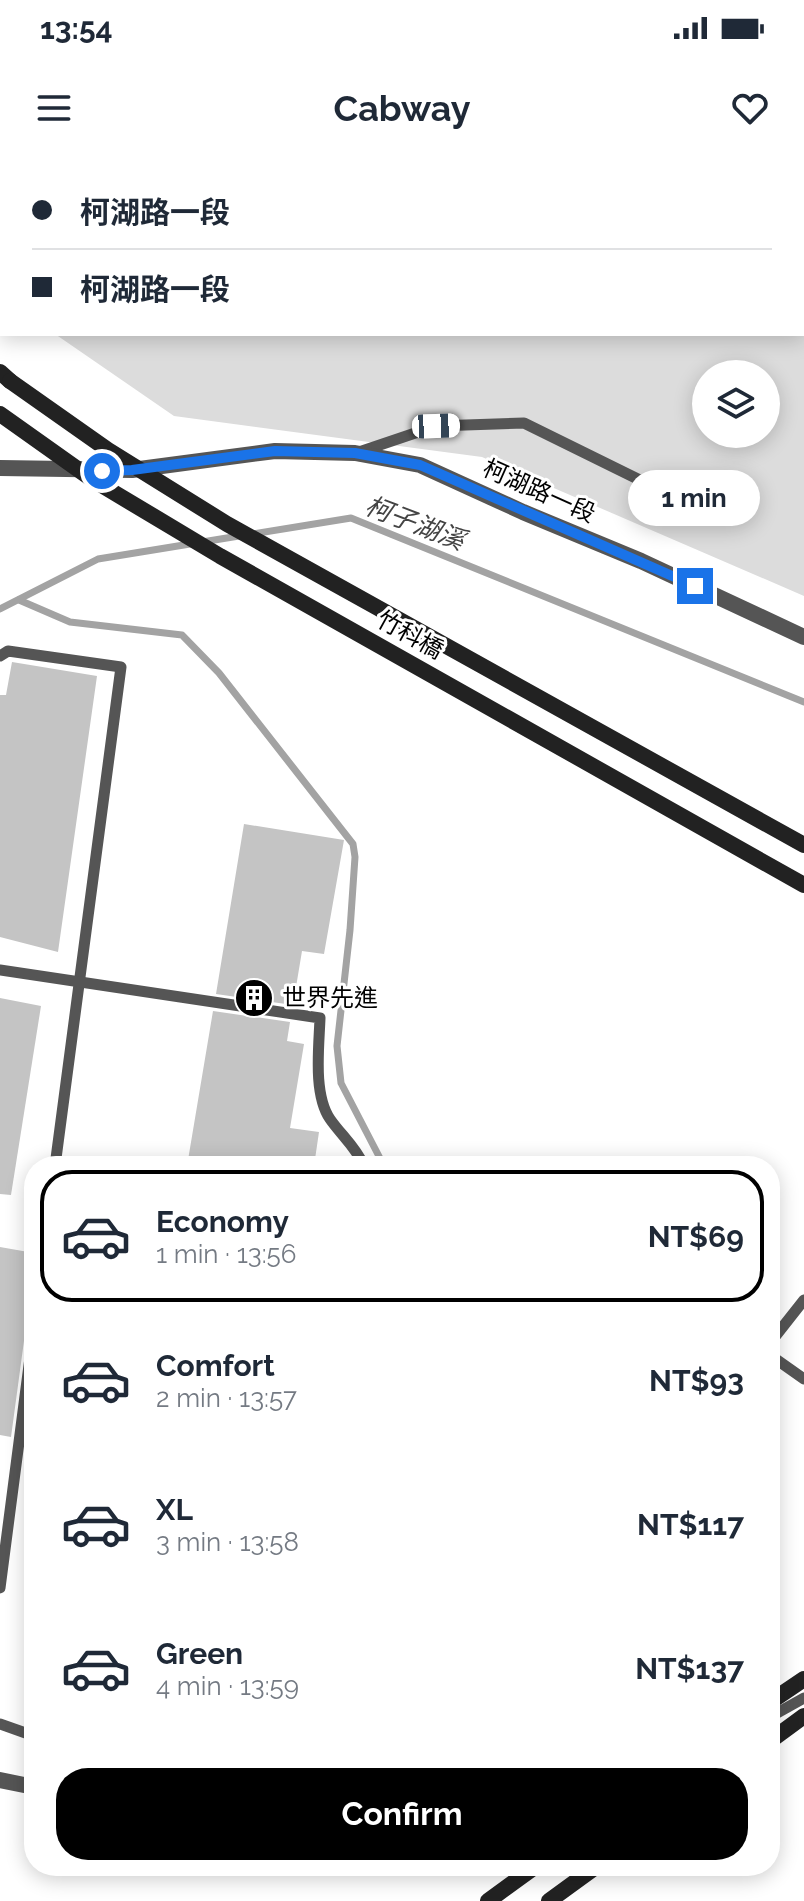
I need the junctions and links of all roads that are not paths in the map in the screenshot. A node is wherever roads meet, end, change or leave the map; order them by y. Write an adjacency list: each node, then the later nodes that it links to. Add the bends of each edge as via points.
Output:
1 (5, 376): 8 (street, 竹科橋, bridge, via 108,450 227,524)
2 (0, 414): 9 (street, 竹科橋, bridge, via 93,480 220,556)
3 (355, 453): 4 (street, 柯湖路一段, via 275,451 132,470); 5 (lane, via 436,426 524,423); 6 (street, 柯湖路一段, via 420,465)
4 (0, 468)
5 (656, 488)
6 (804, 637)
7 (0, 656): 11 (lane, via 8,651 121,667)
8 (804, 845)
9 (804, 885)
10 (0, 970): 11 (lane)
11 (79, 981): 12 (lane); 13 (lane, via 320,1018 318,1075 328,1116)
12 (56, 1156)
13 (359, 1156)
14 (804, 1300): 15 (lane)
15 (780, 1330)
16 (780, 1362): 17 (lane)
17 (804, 1379)
18 (24, 1404): 19 (lane)
19 (0, 1588)
20 (804, 1679): 21 (street, bridge)
21 (780, 1695)
22 (803, 1705): 23 (lane); 25 (street)
23 (780, 1713)
24 (0, 1724): 26 (lane)
25 (780, 1730)
26 (24, 1732)
27 (0, 1780): 28 (street)
28 (24, 1785)
29 (522, 1876): 31 (street)
30 (583, 1876): 32 (street)
31 (487, 1900)
32 (550, 1900)

